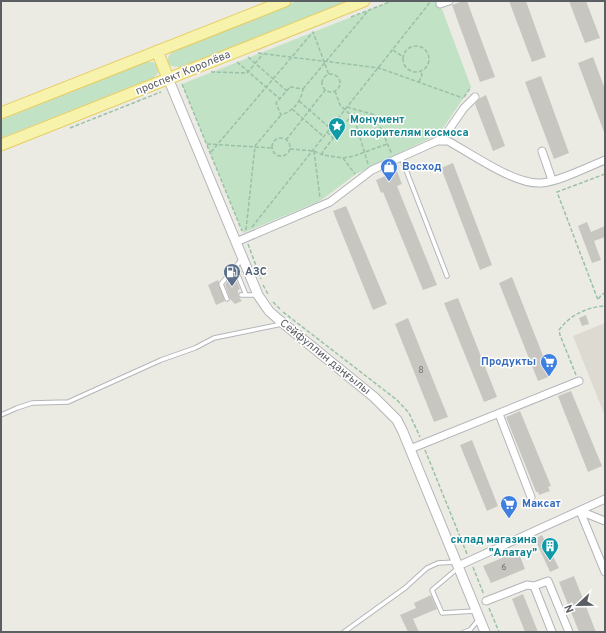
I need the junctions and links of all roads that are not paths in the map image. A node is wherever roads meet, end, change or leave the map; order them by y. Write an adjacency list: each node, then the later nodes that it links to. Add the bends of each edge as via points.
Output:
1 (284, 1): 3 (main road)
2 (449, 1): 4 (street)
3 (270, 4): 6 (main road)
4 (440, 4)
5 (366, 6): 7 (main road, проспект Королёва)
6 (157, 51): 7 (main road); 9 (main road)
7 (168, 78): 11 (main road, проспект Королёва); 16 (street, Сейфуллин даңғылы)
8 (475, 98): 10 (street, via 464,108 448,132)
9 (1, 113)
10 (437, 141): 13 (street); 15 (street, via 448,142 519,180 532,183)
11 (1, 145)
12 (542, 151): 15 (street)
13 (397, 155): 16 (street, via 372,170 330,202 246,235); 19 (lane)
14 (605, 160): 15 (street)
15 (552, 180)
16 (236, 242): 17 (street, Сейфуллин даңғылы)
17 (242, 259): 18 (lane); 22 (street, Сейфуллин даңғылы)
18 (235, 268): 21 (lane); 23 (lane, via 221,284)
19 (447, 276)
20 (241, 295): 21 (lane)
21 (246, 295): 22 (lane)
22 (258, 295): 24 (street, Сейфуллин даңғылы, via 269,311)
23 (227, 299)
24 (284, 324): 27 (lane, via 221,335 68,402 32,403); 28 (street, Сейфуллин даңғылы, via 388,410 404,432)
25 (579, 382): 26 (street)
26 (499, 414): 28 (street); 29 (street)
27 (1, 415)
28 (410, 449): 33 (street, Сейфуллин даңғылы)
29 (531, 497)
30 (605, 499): 31 (street)
31 (580, 511): 32 (street); 33 (street); 34 (street)
32 (605, 521)
33 (458, 565): 37 (street, Сейфуллин даңғылы); 37 (lane, via 432,590 442,613); 38 (lane, via 438,563 427,568 406,588)
34 (605, 572)
35 (534, 586): 36 (street, via 527,585); 41 (street); 42 (street, via 548,581)
36 (486, 601)
37 (478, 614): 39 (lane, via 470,630); 40 (street, Сейфуллин даңғылы)
38 (344, 632)
39 (464, 632)
40 (485, 632)
41 (552, 632)
42 (569, 632)

